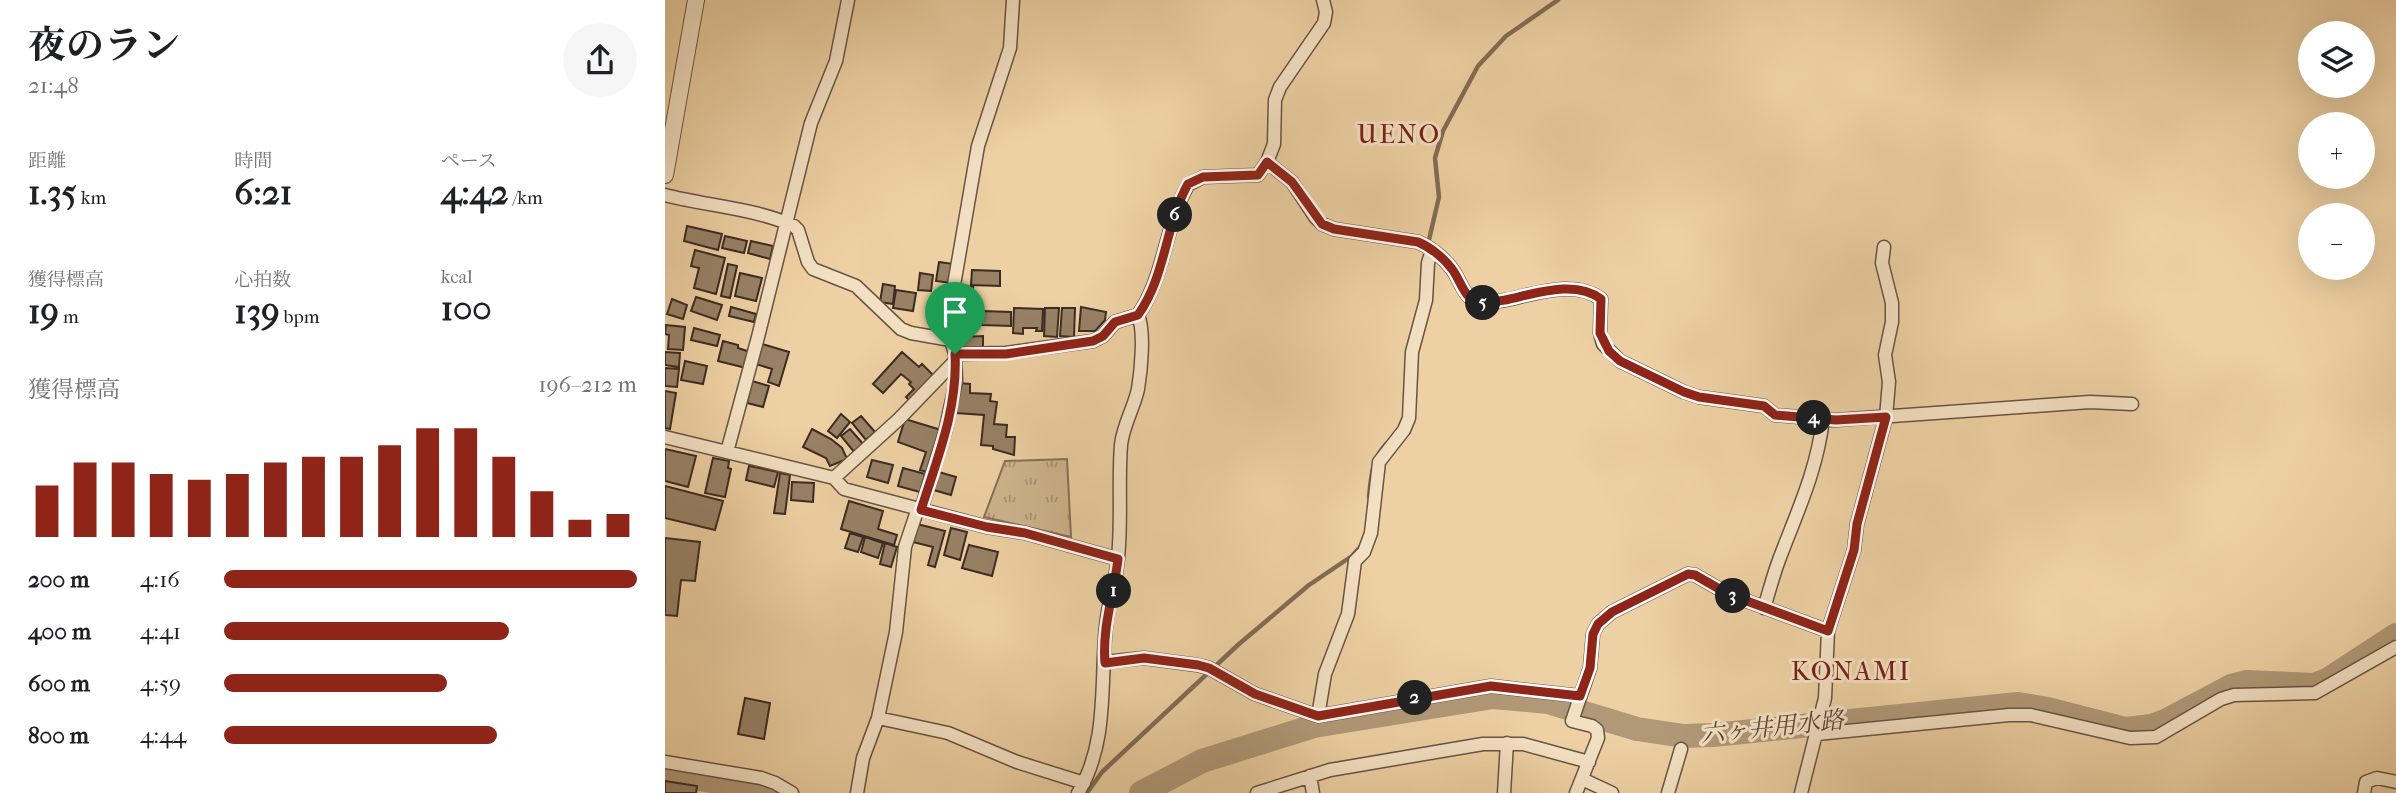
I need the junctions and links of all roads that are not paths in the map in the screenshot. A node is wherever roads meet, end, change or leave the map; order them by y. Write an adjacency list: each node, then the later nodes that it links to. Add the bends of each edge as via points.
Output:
1 (696, 0): 6 (street)
2 (848, 0): 8 (street, via 836,61 811,123)
3 (1013, 0): 12 (street, via 1010,48 978,146 954,285)
4 (1323, 0): 5 (street, via 1324,23 1275,100 1274,144)
5 (1267, 162): 10 (street, via 1292,182 1322,224); 11 (street, via 1258,175 1203,177 1188,184 1153,288)
6 (665, 175)
7 (665, 195): 8 (street)
8 (787, 223): 12 (street, via 798,230 813,269 856,286 901,329); 18 (street)
9 (1884, 247): 15 (street, via 1882,263 1892,303 1885,355 1889,382)
10 (1429, 248): 16 (street, via 1451,267 1476,302 1561,289 1593,292 1601,299 1604,344 1620,361 1699,397 1764,406 1775,415); 27 (street, via 1426,300 1412,352 1409,418 1379,462 1371,533 1355,561 1347,614 1325,674)
11 (1138, 315): 13 (street, via 1115,322 1093,341); 21 (street, via 1142,334 1138,389 1121,444)
12 (951, 340): 13 (street)
13 (955, 358): 19 (street, via 899,419); 20 (street, via 956,381 945,432)
14 (2132, 404): 15 (street, via 2076,403)
15 (1886, 417): 16 (street); 23 (street, via 1854,550)
16 (1823, 419): 22 (street, via 1819,451)
17 (665, 437): 18 (street)
18 (727, 452): 19 (street)
19 (834, 478): 20 (street, via 844,489)
20 (920, 509): 21 (street); 28 (street, via 905,547 896,632)
21 (1118, 559): 25 (street, via 1106,623)
22 (1764, 608): 23 (street); 26 (street, via 1695,575 1657,588 1598,624)
23 (1828, 631): 29 (street, via 1825,698)
24 (2396, 646): 29 (street, via 2315,693 2234,695 2156,737 2130,738 2031,715)
25 (1105, 663): 27 (street, via 1144,658 1212,670 1255,694); 37 (street, via 1097,741)
26 (1577, 705): 27 (street, via 1491,686); 33 (street, via 1572,721 1597,730)
27 (1318, 716)
28 (878, 718): 37 (street, via 948,733); 39 (street, via 863,758)
29 (1818, 731): 46 (street)
30 (1507, 743): 33 (street, via 1540,747); 34 (street, via 1459,747); 42 (street)
31 (1681, 749): 45 (street)
32 (665, 762): 38 (street, via 761,778)
33 (1589, 762): 35 (street)
34 (1310, 776): 40 (street); 41 (street)
35 (1582, 779): 43 (street); 44 (street)
36 (2396, 782): 47 (street, via 2377,778 2366,782)
37 (1081, 788)
38 (792, 793)
39 (857, 793)
40 (1257, 793)
41 (1313, 793)
42 (1504, 793)
43 (1576, 793)
44 (1612, 793)
45 (1668, 793)
46 (1801, 793)
47 (2364, 793)

